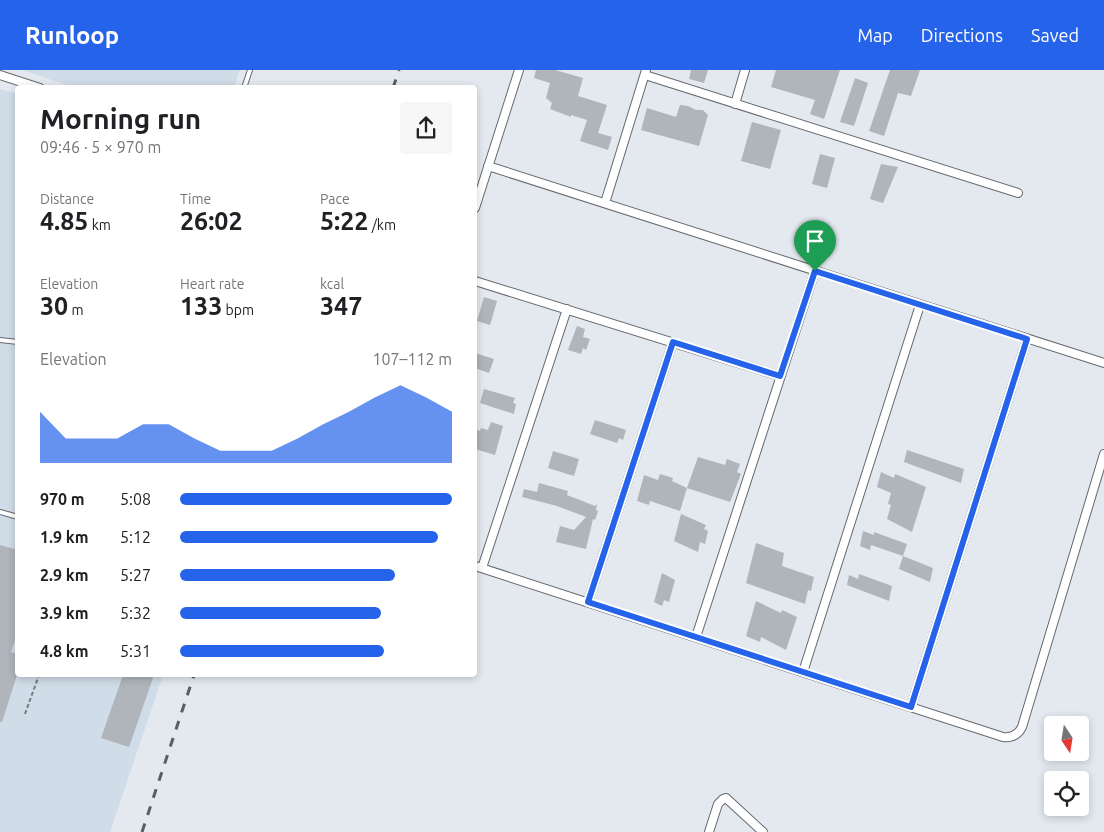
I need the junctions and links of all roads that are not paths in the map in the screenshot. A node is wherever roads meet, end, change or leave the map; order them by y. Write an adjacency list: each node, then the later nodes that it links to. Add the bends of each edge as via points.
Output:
1 (250, 70): 7 (lane)
2 (519, 70): 9 (street)
3 (745, 70): 8 (street)
4 (3, 73): 6 (street)
5 (646, 73): 8 (street); 12 (street)
6 (33, 85)
7 (245, 85)
8 (734, 104): 10 (street)
9 (488, 166): 11 (street); 12 (street)
10 (1018, 193)
11 (477, 202)
12 (605, 203): 13 (street)
13 (815, 271): 15 (street); 22 (street)
14 (477, 282): 16 (street)
15 (920, 305): 17 (street); 29 (street)
16 (567, 309): 20 (street); 26 (street)
17 (1027, 339): 21 (street); 30 (street)
18 (0, 340): 19 (lane)
19 (15, 342)
20 (673, 342): 22 (street); 27 (street)
21 (1104, 363)
22 (780, 376): 28 (street)
23 (1104, 454): 30 (street, via 1020,730 1010,737 1003,737)
24 (0, 512): 25 (lane)
25 (15, 516)
26 (478, 567): 27 (street)
27 (588, 602): 28 (street)
28 (696, 637): 29 (street)
29 (803, 672): 30 (street)
30 (911, 707)
31 (709, 832): 32 (street, via 720,801 726,798)
32 (764, 832)

